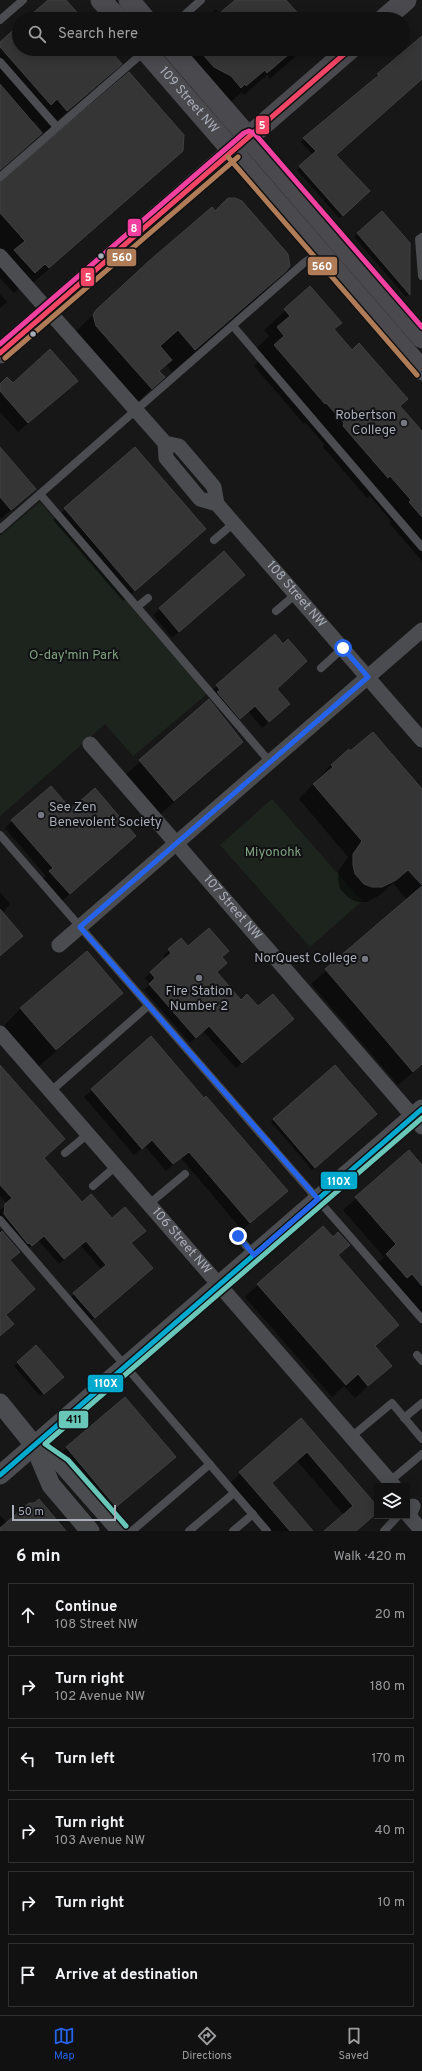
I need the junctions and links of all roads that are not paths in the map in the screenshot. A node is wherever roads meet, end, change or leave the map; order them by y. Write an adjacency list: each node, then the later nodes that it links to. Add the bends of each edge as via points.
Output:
1 (23, 0): 10 (lane)
2 (101, 0): 6 (main road)
3 (129, 0): 7 (main road)
4 (202, 0): 8 (lane)
5 (406, 0): 9 (main road)
6 (112, 12)
7 (139, 12)
8 (188, 12)
9 (392, 12)
10 (0, 20)
11 (138, 56): 16 (lane)
12 (150, 56): 18 (main road, 109 Street NW)
13 (178, 56): 17 (main road, 109 Street NW)
14 (342, 56): 17 (main road)
15 (0, 62): 16 (lane)
16 (57, 127): 19 (lane)
17 (249, 138): 18 (main road); 26 (main road, 109 Street NW)
18 (233, 152): 21 (main road, 109 Street NW); 24 (main road)
19 (0, 177)
20 (422, 237): 23 (lane, via 419,239)
21 (319, 253): 25 (lane, via 305,262); 28 (main road, 109 Street NW)
22 (0, 256): 24 (street, 108 Street NW)
23 (422, 276)
24 (48, 312): 27 (main road); 29 (street, 108 Street NW)
25 (233, 326): 29 (lane); 34 (lane)
26 (422, 338)
27 (0, 353)
28 (422, 370)
29 (136, 412): 30 (lane); 31 (street, 108 Street NW, via 164,443 179,446 214,487 217,504)
30 (40, 494): 32 (lane); 37 (lane)
31 (234, 523): 33 (lane); 35 (street, 108 Street NW)
32 (0, 529)
33 (214, 540)
34 (422, 548)
35 (296, 594): 38 (lane); 40 (street, 108 Street NW)
36 (148, 598): 37 (lane)
37 (137, 607): 44 (lane, via 201,677)
38 (276, 611)
39 (422, 630): 42 (street)
40 (343, 648): 41 (lane); 42 (street, 108 Street NW)
41 (321, 668)
42 (368, 677): 45 (street, 108 Street NW); 47 (street)
43 (252, 727): 44 (lane)
44 (245, 734): 47 (lane)
45 (422, 740)
46 (90, 744): 49 (street, 107 Street NW)
47 (270, 762): 49 (street)
48 (0, 835): 50 (lane)
49 (176, 844): 50 (street); 55 (street, 107 Street NW)
50 (80, 927): 51 (street); 52 (lane)
51 (59, 945)
52 (148, 1006): 54 (lane); 61 (lane)
53 (2, 1039): 54 (street, 106 Street NW)
54 (51, 1091): 56 (street, 106 Street NW)
55 (419, 1117): 61 (street)
56 (88, 1134): 57 (lane); 58 (street, 106 Street NW)
57 (65, 1153)
58 (116, 1166): 60 (lane); 62 (street, 106 Street NW)
59 (185, 1174): 62 (lane)
60 (93, 1186)
61 (318, 1199): 65 (street); 67 (lane)
62 (149, 1204): 66 (street, 106 Street NW)
63 (0, 1220): 68 (lane)
64 (235, 1233): 65 (lane)
65 (254, 1255): 66 (street)
66 (219, 1285): 68 (street); 72 (street, 106 Street NW)
67 (422, 1319)
68 (126, 1366): 74 (street); 76 (lane)
69 (0, 1403): 74 (street)
70 (422, 1404): 71 (lane)
71 (404, 1418): 72 (lane, via 392,1402); 73 (lane)
72 (351, 1437): 78 (street, 106 Street NW)
73 (422, 1439)
74 (34, 1445): 77 (street); 85 (street, via 51,1485); 86 (street, via 63,1465)
75 (422, 1454): 79 (lane)
76 (210, 1464): 80 (lane); 87 (lane)
77 (0, 1475)
78 (391, 1483)
79 (393, 1483)
80 (234, 1492): 82 (lane); 88 (lane)
81 (412, 1503): 91 (street, via 409,1516)
82 (253, 1514): 89 (lane); 90 (lane)
83 (396, 1519): 84 (lane)
84 (388, 1530)
85 (90, 1531)
86 (121, 1531)
87 (132, 1531)
88 (189, 1531)
89 (233, 1531)
90 (267, 1531)
91 (422, 1531)

